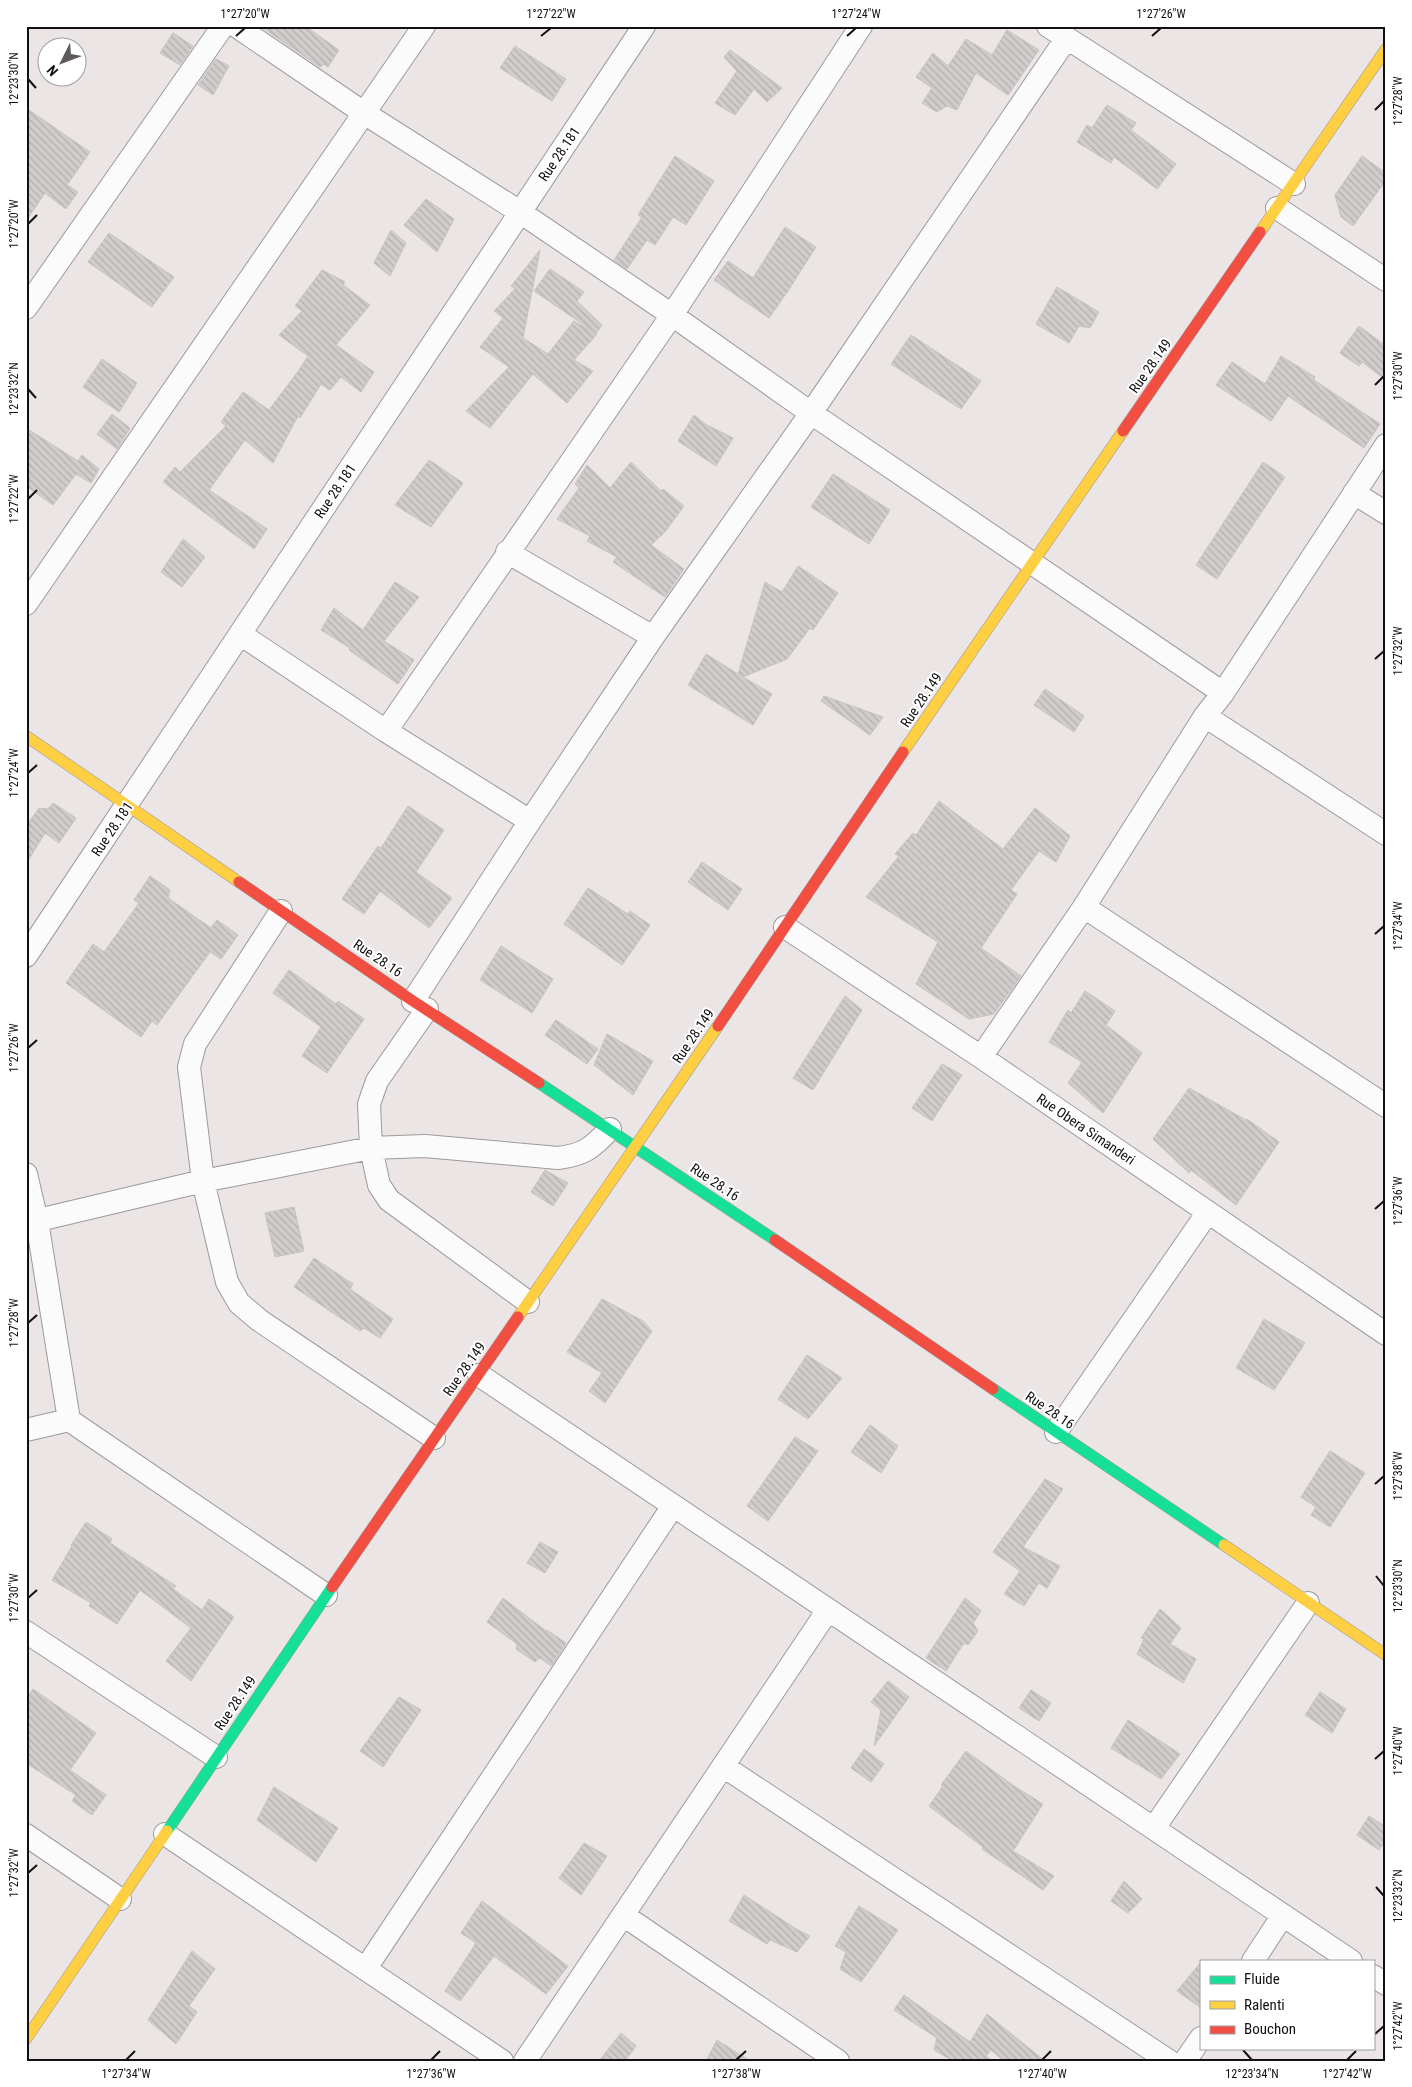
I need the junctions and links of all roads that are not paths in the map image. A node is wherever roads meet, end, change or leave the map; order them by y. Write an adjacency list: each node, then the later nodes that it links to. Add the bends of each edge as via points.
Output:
1 (223, 26): 14 (street)
2 (236, 26): 9 (street)
3 (424, 26): 9 (street)
4 (644, 26): 12 (street, Rue 28.181)
5 (861, 26): 15 (street)
6 (1048, 26): 7 (street)
7 (1066, 39): 10 (street); 16 (street)
8 (1386, 49): 10 (street, Rue 28.149)
9 (364, 113): 12 (street); 22 (street)
10 (1294, 184): 11 (street, Rue 28.149)
11 (1277, 208): 13 (street); 21 (street, Rue 28.149)
12 (520, 212): 15 (street); 23 (street, Rue 28.181)
13 (1386, 280)
14 (26, 308)
15 (672, 315): 16 (street); 20 (street)
16 (811, 413): 21 (street); 24 (street)
17 (1386, 445): 18 (street)
18 (1354, 493): 19 (street); 25 (street)
19 (1386, 513)
20 (507, 552): 24 (street); 27 (street)
21 (1031, 564): 25 (street); 34 (street, Rue 28.149)
22 (26, 604)
23 (240, 634): 27 (street); 29 (street, Rue 28.181)
24 (653, 638): 30 (street)
25 (1222, 693): 26 (street)
26 (1205, 716): 31 (street); 32 (street)
27 (386, 731): 30 (street)
28 (26, 736): 29 (street, Rue 28.16)
29 (128, 805): 33 (street, Rue 28.16); 35 (street, Rue 28.181)
30 (530, 820): 36 (street)
31 (1386, 834)
32 (1084, 907): 37 (street); 38 (street)
33 (281, 911): 36 (street, Rue 28.16); 43 (street, via 195,1044 189,1067)
34 (785, 927): 37 (street, Rue Obera Simanderi); 40 (street, Rue 28.149)
35 (26, 956)
36 (420, 1005): 39 (street, Rue 28.16); 41 (street, via 377,1081 369,1104)
37 (982, 1057): 44 (street, Rue Obera Simanderi)
38 (1386, 1106)
39 (610, 1129): 40 (street, Rue 28.16); 41 (street, via 593,1147 577,1155 558,1158 425,1146)
40 (636, 1146): 46 (street, Rue 28.149); 51 (street, Rue 28.16)
41 (371, 1148): 43 (street); 46 (street, via 379,1185 389,1200)
42 (26, 1174): 45 (street)
43 (202, 1181): 45 (street); 52 (street, via 227,1282 239,1303 259,1320)
44 (1208, 1212): 47 (street, Rue Obera Simanderi); 51 (street)
45 (31, 1222): 49 (street)
46 (528, 1302): 48 (street, Rue 28.149)
47 (1386, 1334)
48 (479, 1375): 52 (street, Rue 28.149); 53 (street)
49 (70, 1420): 50 (street); 54 (street)
50 (26, 1430)
51 (1056, 1432): 55 (street, Rue 28.16)
52 (434, 1438): 54 (street, Rue 28.149)
53 (673, 1506): 56 (street); 69 (street)
54 (326, 1595): 59 (street, Rue 28.149)
55 (1308, 1603): 58 (street, Rue 28.16); 61 (street)
56 (828, 1610): 60 (street); 61 (street)
57 (26, 1632): 59 (street)
58 (1386, 1655)
59 (216, 1757): 62 (street, Rue 28.149)
60 (723, 1766): 65 (street); 77 (street)
61 (1154, 1828): 66 (street)
62 (165, 1834): 64 (street, Rue 28.149); 69 (street)
63 (26, 1835): 64 (street)
64 (120, 1899): 72 (street, Rue 28.149)
65 (623, 1915): 75 (street); 76 (street)
66 (1283, 1915): 67 (street); 68 (street)
67 (1253, 1960)
68 (1350, 1960)
69 (366, 1968): 74 (street)
70 (1374, 1977): 71 (street)
71 (1386, 1984)
72 (26, 2039)
73 (1200, 2039): 78 (street)
74 (502, 2061)
75 (525, 2061)
76 (838, 2061)
77 (1169, 2061)
78 (1185, 2061)

